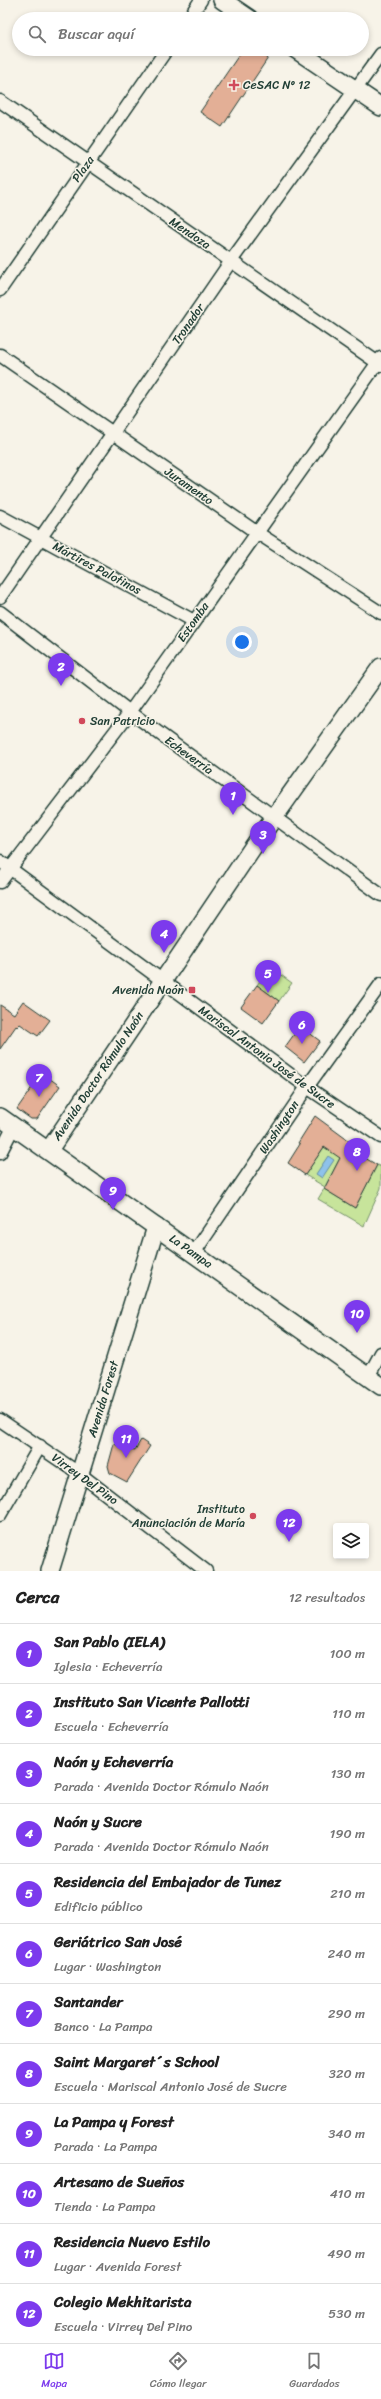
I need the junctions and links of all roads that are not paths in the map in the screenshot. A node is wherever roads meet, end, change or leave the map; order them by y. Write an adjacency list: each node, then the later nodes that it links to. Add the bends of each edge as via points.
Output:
1 (201, 0): 3 (street)
2 (222, 0): 4 (street)
3 (193, 12)
4 (240, 12)
5 (381, 54): 8 (street, Tronador)
6 (162, 56): 11 (street, Plaza)
7 (305, 56): 8 (street)
8 (356, 90): 10 (street); 12 (street, Tronador)
9 (0, 101): 11 (street, Mendoza)
10 (381, 107)
11 (88, 163): 12 (street, Mendoza); 13 (street, Plaza)
12 (231, 261): 15 (street, Mendoza); 16 (street, Tronador)
13 (0, 290)
14 (0, 355): 16 (street, Juramento)
15 (380, 362): 18 (street, Estomba)
16 (113, 432): 18 (street, Juramento); 19 (street, Tronador)
17 (0, 516): 19 (street, Mártires Palotinos)
18 (256, 532): 22 (street, Juramento); 23 (street, Estomba)
19 (40, 537): 20 (street, Tronador); 23 (street, Mártires Palotinos)
20 (0, 597)
21 (0, 612): 25 (street, Echeverría)
22 (381, 614)
23 (194, 621): 25 (street, Estomba)
24 (381, 667): 26 (street, Avenida Doctor Rómulo Naón)
25 (130, 712): 26 (street, Echeverría); 28 (street, Estomba)
26 (274, 817): 30 (street, Echeverría); 31 (street, Avenida Doctor Rómulo Naón)
27 (0, 861): 28 (street, Mariscal Antonio José de Sucre)
28 (10, 869): 29 (street, Estomba); 31 (street, Mariscal Antonio José de Sucre)
29 (0, 882)
30 (381, 895)
31 (162, 981): 33 (street, Mariscal Antonio José de Sucre); 37 (street, Avenida Doctor Rómulo Naón)
32 (381, 984): 33 (street, Washington)
33 (307, 1087): 36 (street, Mariscal Antonio José de Sucre); 40 (street, Washington)
34 (0, 1117): 35 (street, La Pampa)
35 (14, 1126): 37 (street, La Pampa); 38 (street)
36 (381, 1137)
37 (49, 1150): 39 (street, La Pampa)
38 (0, 1153)
39 (156, 1227): 40 (street, La Pampa); 45 (street, Avenida Forest)
40 (194, 1253): 42 (street, La Pampa)
41 (381, 1354): 42 (street)
42 (375, 1381)
43 (0, 1420): 44 (street, Virrey Del Pino)
44 (40, 1446): 45 (street, Virrey Del Pino); 46 (street)
45 (80, 1474): 47 (street, Avenida Forest); 48 (street, Virrey Del Pino)
46 (0, 1515)
47 (50, 1571)
48 (206, 1571)

